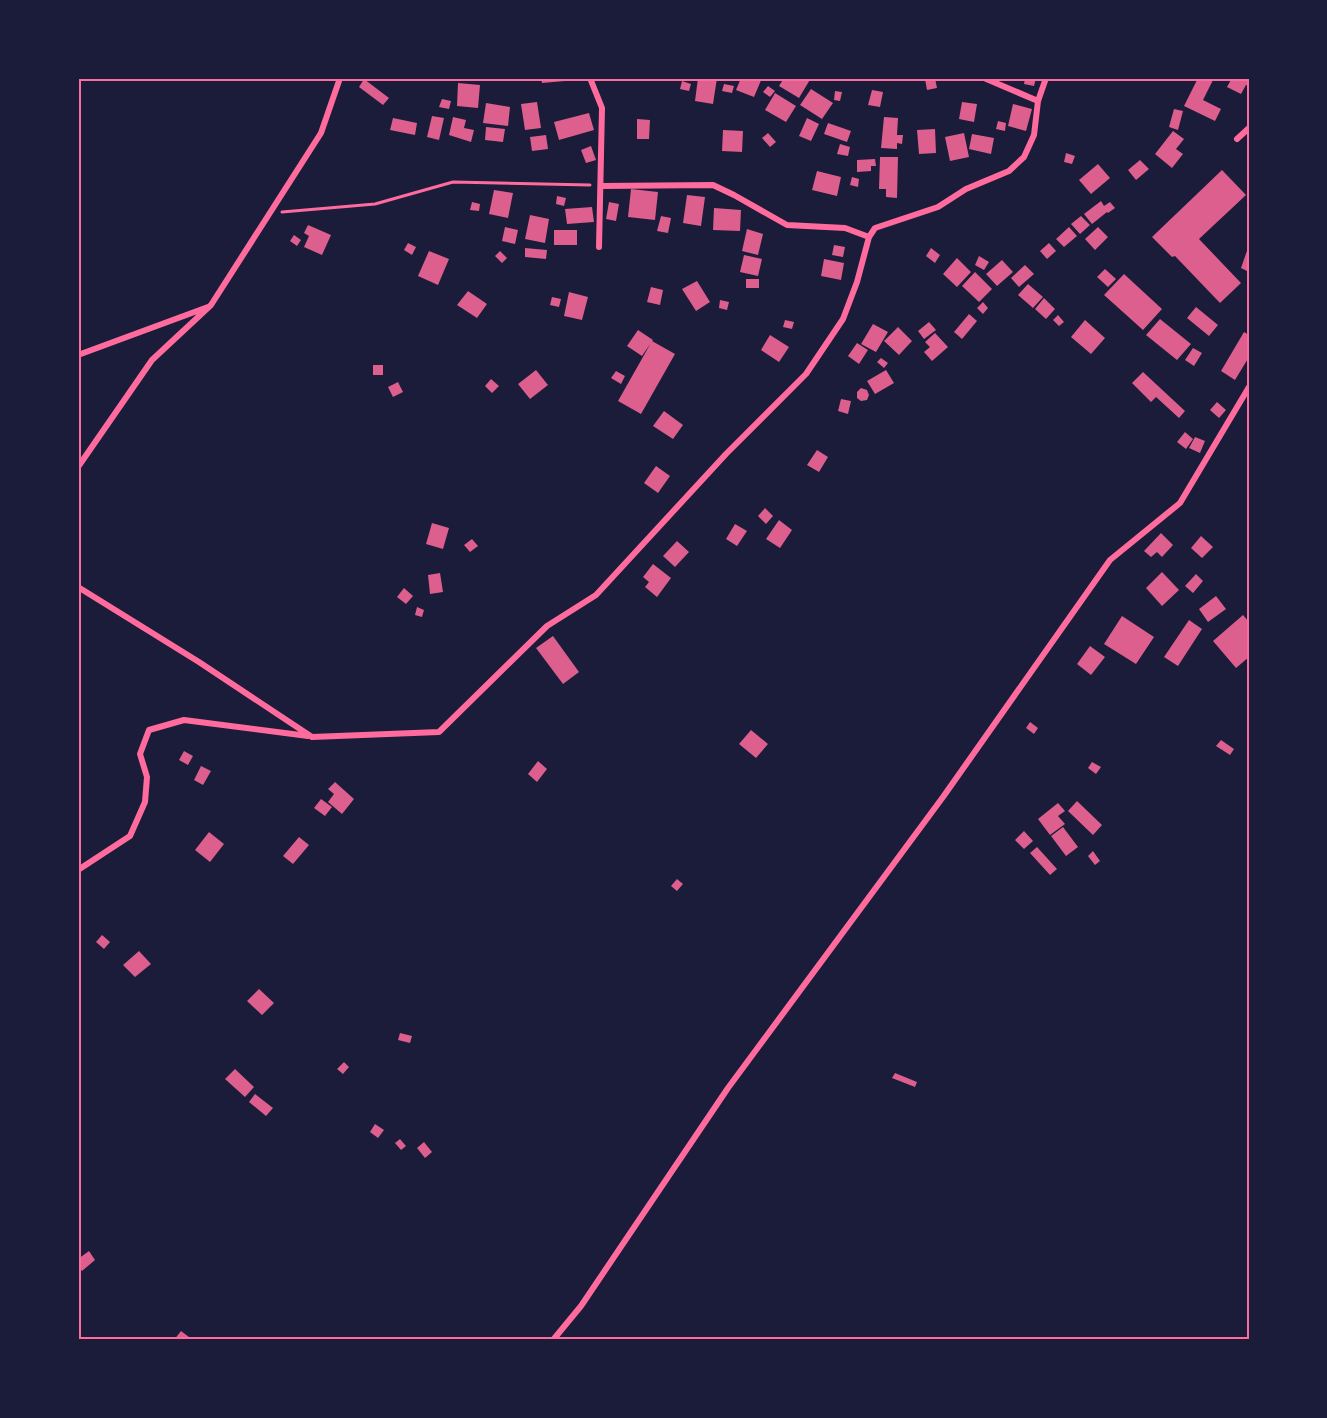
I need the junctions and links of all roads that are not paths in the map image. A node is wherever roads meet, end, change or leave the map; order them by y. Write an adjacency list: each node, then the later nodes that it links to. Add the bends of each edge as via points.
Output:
1 (340, 78): 11 (street, via 321,133)
2 (590, 78): 8 (street, via 602,108)
3 (984, 78): 5 (street)
4 (1046, 78): 5 (street)
5 (1038, 100): 9 (street, via 1034,135 1024,157 1008,171 966,189 938,207 875,228)
6 (1249, 128): 7 (street)
7 (1237, 139)
8 (601, 186): 9 (street, via 712,185 787,225 845,228); 10 (street)
9 (869, 237): 16 (street, via 843,319 806,374 596,594 547,626 439,732)
10 (599, 247)
11 (211, 305): 12 (street); 14 (street, via 152,360)
12 (78, 355)
13 (1249, 387): 18 (street, via 1180,503 1110,560 943,797 728,1088 581,1306)
14 (78, 467)
15 (78, 587): 16 (street)
16 (312, 736): 17 (street, via 184,720 149,730 140,754 147,777 145,802 130,836)
17 (78, 870)
18 (553, 1340)

